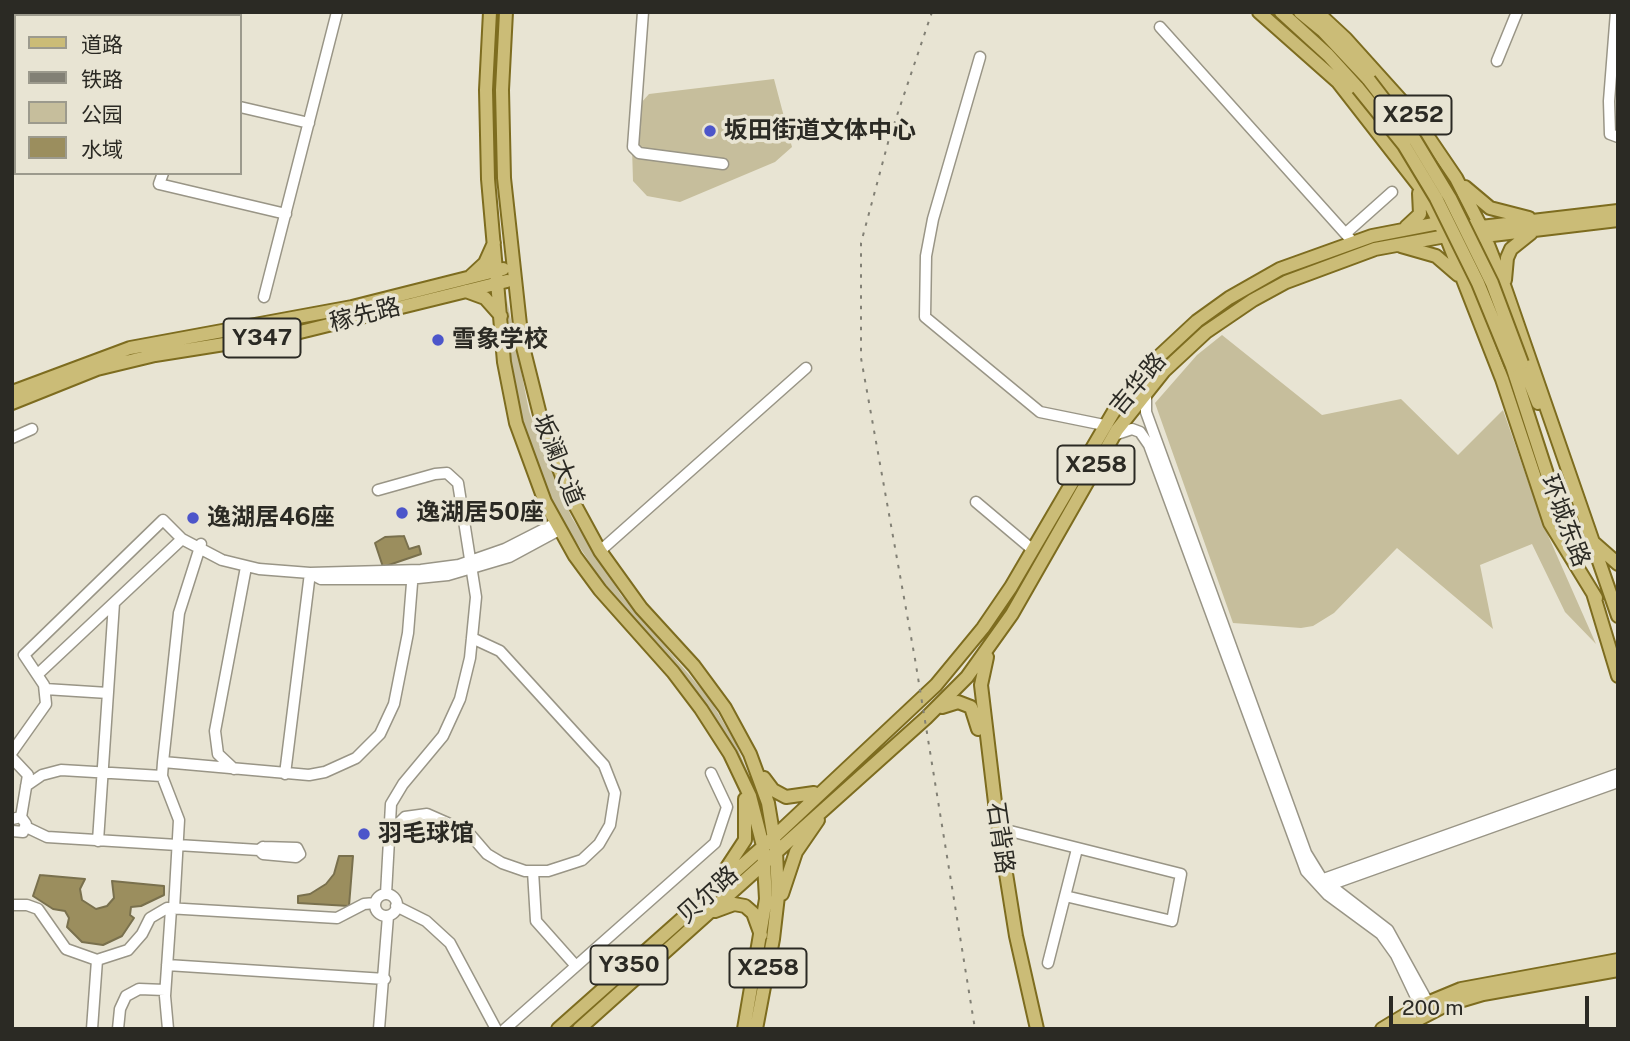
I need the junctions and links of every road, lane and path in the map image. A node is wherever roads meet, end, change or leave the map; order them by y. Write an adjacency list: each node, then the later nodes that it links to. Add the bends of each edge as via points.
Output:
1 (337, 12): 16 (street)
2 (490, 12): 32 (main road, 坂澜大道, via 486,120)
3 (506, 12): 34 (main road, 坂澜大道, via 502,129)
4 (643, 12): 18 (street, via 633,147 639,153)
5 (1259, 12): 21 (main road, via 1338,82)
6 (1281, 12): 14 (main road)
7 (1300, 12): 14 (main road, via 1322,30)
8 (1317, 12): 20 (main road, X252, via 1409,109)
9 (1517, 12): 13 (street)
10 (1616, 12): 17 (street, via 1609,101 1610,134)
11 (1160, 27): 31 (street)
12 (981, 57): 46 (street, via 933,219 926,256 925,317 1040,412)
13 (1497, 61)
14 (1364, 84): 41 (main road, bridge, via 1430,186)
15 (242, 107): 16 (street)
16 (309, 124): 24 (street)
17 (1618, 136)
18 (723, 164)
19 (162, 175): 24 (street, via 159,184)
20 (1456, 178): 27 (main road, via 1490,208); 29 (main road, X252)
21 (1416, 182): 26 (main road); 28 (main road, via 1421,209 1412,224)
22 (1392, 192): 31 (street)
23 (1618, 211): 27 (main road, 吉华路)
24 (286, 214): 39 (street)
25 (1618, 220): 27 (main road, 吉华路)
26 (1439, 223): 28 (main road, 吉华路 / X258); 29 (main road, 吉华路 / X258); 30 (main road)
27 (1538, 225): 29 (main road, 吉华路); 38 (main road, via 1511,249)
28 (1401, 229): 31 (main road, 吉华路 / X258)
29 (1483, 231): 30 (main road, 吉华路 / X258); 38 (main road)
30 (1446, 236): 33 (main road, 吉华路 / X258); 37 (main road)
31 (1349, 237): 46 (main road, 吉华路 / X258, via 1280,269 1213,309 1154,361)
32 (494, 239): 35 (main road, 坂澜大道); 36 (main road, via 485,263)
33 (1394, 245): 37 (main road, via 1436,256); 44 (main road, 吉华路 / X258, via 1321,267 1253,300 1192,344)
34 (514, 273): 35 (main road, 稼先路 / Y347); 57 (main road, 坂澜大道, via 526,365 544,431 569,494)
35 (499, 276): 36 (main road, 稼先路 / Y347); 40 (main road, 坂澜大道)
36 (464, 285): 40 (main road, via 485,298); 43 (main road, 稼先路 / Y347, via 130,348); 45 (main road, 稼先路 / Y347, via 300,332 97,369)
37 (1465, 285): 64 (main road, via 1550,523)
38 (1506, 288): 54 (main road)
39 (264, 297)
40 (501, 316): 52 (main road, 坂澜大道, via 516,424)
41 (1517, 364): 54 (main road, 环城东路); 64 (main road, 环城东路, via 1563,523)
42 (806, 369): 57 (street)
43 (12, 392)
44 (1146, 392): 48 (main road, 吉华路 / X258); 102 (street, via 1146,412)
45 (12, 403)
46 (1104, 425): 56 (main road, 吉华路 / X258)
47 (32, 429): 49 (street)
48 (1114, 435): 69 (main road, 吉华路 / X258); 102 (street, via 1132,429 1149,445 1299,857)
49 (12, 438)
50 (379, 490): 59 (street, via 447,473 458,483)
51 (976, 502): 56 (street)
52 (557, 527): 59 (street); 85 (main road, 坂澜大道, via 600,590 694,700)
53 (182, 539): 55 (street); 66 (street); 70 (street, via 163,520 24,655)
54 (1593, 542): 58 (main road); 65 (main road, 环城东路)
55 (200, 547): 60 (street); 77 (street, via 179,613)
56 (1032, 550): 88 (main road, 吉华路 / X258, via 997,608 953,666 901,720)
57 (600, 551): 79 (main road, 坂澜大道, via 641,608 716,693)
58 (1618, 564)
59 (472, 565): 62 (street); 68 (street, via 476,597)
60 (246, 566): 61 (street); 78 (street, via 215,731 218,754)
61 (310, 573): 62 (street, via 321,579); 82 (street)
62 (413, 575): 82 (street, via 402,668 394,704 380,734 341,767 309,775)
63 (1618, 581): 65 (main road)
64 (1595, 598): 71 (main road, 环城东路)
65 (1612, 600): 67 (main road, 环城东路)
66 (114, 603): 70 (street); 73 (street)
67 (1618, 616)
68 (472, 638): 93 (street, via 466,679 452,718 391,804); 101 (street, via 500,651 604,765 613,783 612,818 594,850 562,869)
69 (991, 646): 74 (main road, 吉华路 / X258); 91 (main road, 石背路, via 981,684)
70 (38, 674): 72 (street)
71 (1618, 676)
72 (45, 689): 73 (street); 75 (street, via 46,704)
73 (108, 693): 80 (street)
74 (935, 710): 89 (main road, 吉华路 / X258); 134 (main road, 石背路, via 958,702 975,713 997,875)
75 (12, 752)
76 (12, 758): 87 (street, via 28,775)
77 (163, 762): 78 (street); 84 (street)
78 (234, 769): 82 (street)
79 (757, 769): 88 (main road, via 781,795 796,798); 94 (main road, 坂澜大道)
80 (103, 772): 84 (street); 87 (street, via 55,771); 95 (street)
81 (711, 773): 117 (street, via 727,807 715,843)
82 (285, 774)
83 (1618, 774): 102 (street)
84 (162, 776): 96 (street, via 179,820)
85 (744, 781): 97 (main road, 坂澜大道); 108 (main road, via 745,840)
86 (1618, 782): 102 (street)
87 (26, 786): 90 (street)
88 (820, 791): 94 (main road, 吉华路 / X258)
89 (830, 802): 97 (main road, 吉华路 / X258); 109 (main road, X258, via 796,852)
90 (20, 821): 92 (street, via 20,833); 95 (street, via 47,837)
91 (999, 828): 98 (street); 135 (main road, 石背路)
92 (12, 831)
93 (389, 832): 101 (street, via 405,817 427,814 468,832 502,863); 103 (street)
94 (774, 837): 97 (main road, 坂澜大道)
95 (98, 841): 96 (street)
96 (178, 846): 99 (street); 110 (street)
97 (770, 848): 100 (main road, 吉华路 / X258); 108 (main road, 贝尔路 / Y350); 109 (main road)
98 (1077, 849): 104 (street); 104 (street, via 1181,874 1171,921)
99 (259, 850)
100 (765, 860): 108 (main road, 贝尔路 / Y350); 112 (main road, X258)
101 (533, 871): 117 (street, via 536,921)
102 (1321, 884): 122 (street, via 1388,930)
103 (386, 894): 105 (street); 107 (street)
104 (1065, 896): 115 (street)
105 (375, 903): 110 (street, via 337,918); 111 (street, via 378,913)
106 (12, 905): 113 (street, via 38,909 66,949)
107 (397, 906): 111 (street); 128 (street, via 426,920 450,943)
108 (704, 908): 112 (main road, via 745,906); 120 (main road, 贝尔路 / Y350); 123 (main road, 贝尔路 / Y350)
109 (777, 908): 133 (main road, X258)
110 (172, 909): 113 (street, via 155,913 128,950); 116 (street)
111 (388, 916): 119 (street)
112 (762, 937): 132 (main road, X258)
113 (97, 960): 124 (street)
114 (1618, 960): 122 (main road, via 1480,984)
115 (1048, 963)
116 (167, 965): 119 (street); 121 (street)
117 (576, 966): 129 (street)
118 (1618, 970): 122 (main road)
119 (385, 979): 127 (street)
120 (606, 986): 130 (main road); 131 (main road, 贝尔路 / Y350)
121 (165, 990): 125 (street, via 139,989 126,996); 126 (street)
122 (1426, 1009): 136 (main road); 137 (main road)
123 (580, 1028)
124 (92, 1029)
125 (118, 1029)
126 (169, 1029)
127 (379, 1029)
128 (496, 1029)
129 (505, 1029)
130 (550, 1029)
131 (558, 1029)
132 (744, 1029)
133 (756, 1029)
134 (1029, 1029)
135 (1037, 1029)
136 (1382, 1029)
137 (1400, 1029)

